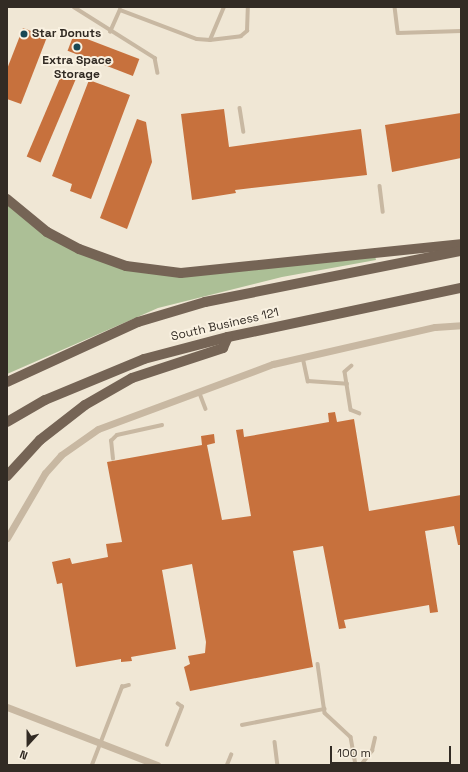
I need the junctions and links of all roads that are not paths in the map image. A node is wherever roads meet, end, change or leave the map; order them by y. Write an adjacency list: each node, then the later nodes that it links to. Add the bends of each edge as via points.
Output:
1 (74, 7): 5 (lane)
2 (224, 7): 7 (lane)
3 (248, 7): 7 (lane, via 247,31 241,36)
4 (395, 7): 6 (lane, via 398,33)
5 (110, 32): 7 (lane, via 120,10 197,39); 8 (lane, via 155,58)
6 (461, 32)
7 (210, 40)
8 (158, 73)
9 (240, 108): 10 (lane)
10 (244, 132)
11 (380, 186): 13 (lane)
12 (7, 199): 14 (main road, via 47,232 79,249 126,266 181,273)
13 (383, 212)
14 (461, 244)
15 (461, 251): 21 (main road, South Business 121, via 205,302 138,322)
16 (461, 288): 18 (main road, South Business 121)
17 (461, 325): 19 (street, via 436,327)
18 (228, 337): 26 (main road, South Business 121, via 144,359 98,377); 29 (main road, via 223,348 132,378 85,405 40,440)
19 (302, 356): 22 (lane, via 308,381); 23 (street)
20 (352, 366): 22 (lane, via 345,370)
21 (7, 382)
22 (347, 384): 25 (lane, via 351,410)
23 (199, 390): 24 (lane); 30 (street, via 111,424 80,440 37,482)
24 (206, 409)
25 (359, 413)
26 (7, 422)
27 (162, 425): 28 (lane, via 117,435 111,444)
28 (113, 459)
29 (7, 476)
30 (7, 538)
31 (318, 664): 35 (lane)
32 (129, 685): 39 (lane, via 122,687)
33 (178, 704): 40 (lane, via 181,709)
34 (7, 707): 39 (street)
35 (324, 709): 36 (lane); 46 (lane, via 326,716 352,739)
36 (242, 726)
37 (374, 738): 47 (lane, via 372,750)
38 (275, 742): 45 (lane)
39 (100, 743): 42 (lane); 43 (street)
40 (167, 745)
41 (231, 755): 44 (lane)
42 (92, 765)
43 (157, 765)
44 (227, 765)
45 (278, 765)
46 (356, 765)
47 (361, 765)

